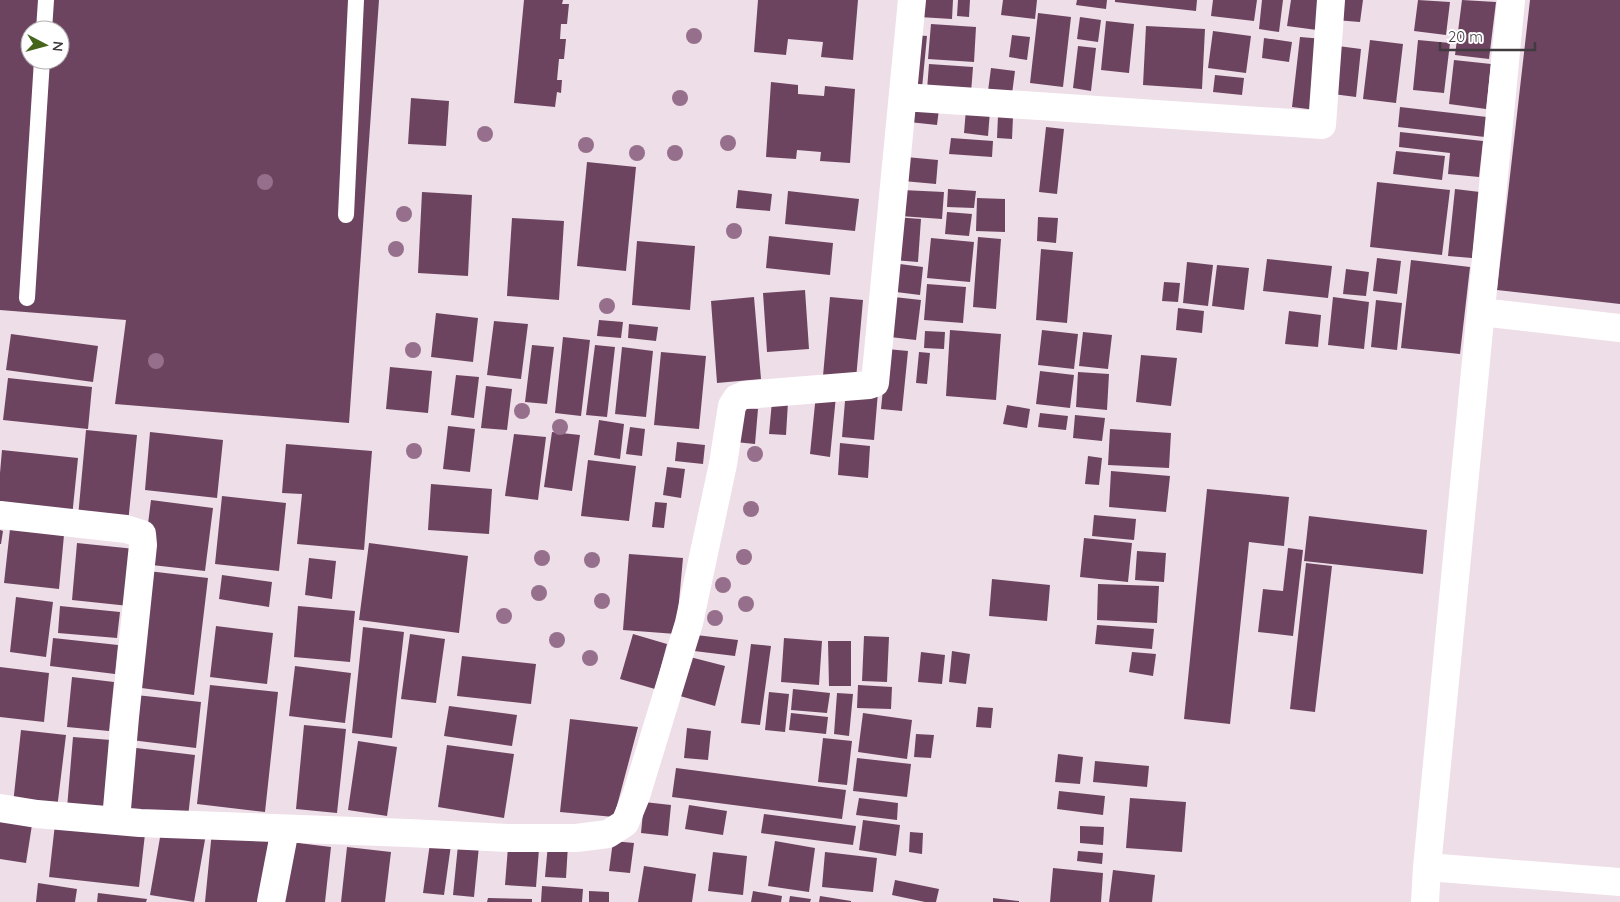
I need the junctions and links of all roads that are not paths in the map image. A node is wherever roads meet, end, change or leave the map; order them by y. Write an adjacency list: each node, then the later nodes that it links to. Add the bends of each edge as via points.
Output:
1 (46, 0): 6 (lane)
2 (356, 0): 9 (lane)
3 (912, 0): 8 (street)
4 (1331, 0): 8 (street, via 1322,125)
5 (1512, 0): 11 (street)
6 (45, 20)
7 (41, 70): 10 (lane)
8 (903, 96): 16 (street, via 875,383 745,395 737,398 732,406 689,623 625,823 608,834 576,838)
9 (346, 215)
10 (27, 298)
11 (1481, 312): 12 (street); 17 (street)
12 (1620, 328)
13 (0, 514): 15 (street, via 126,529 142,534)
14 (0, 808): 15 (street)
15 (116, 820): 16 (street)
16 (285, 829): 19 (street)
17 (1427, 867): 18 (street); 20 (street)
18 (1620, 882)
19 (270, 902)
20 (1425, 902)

